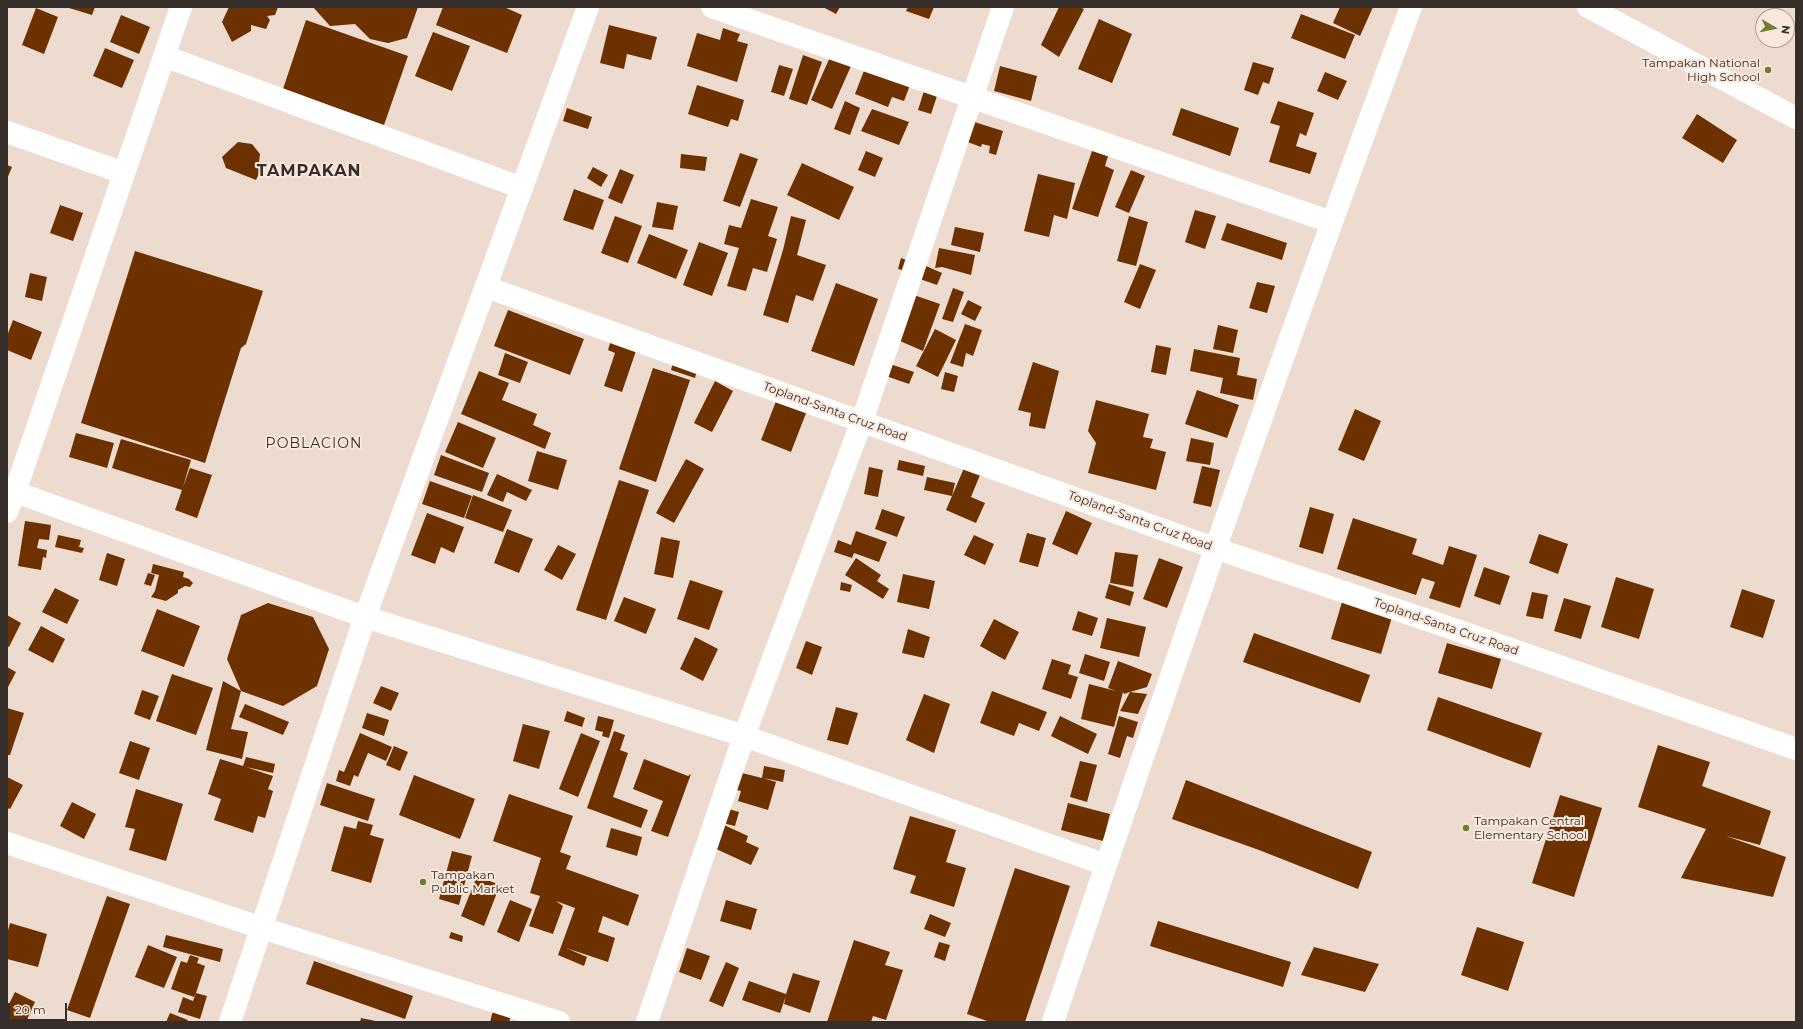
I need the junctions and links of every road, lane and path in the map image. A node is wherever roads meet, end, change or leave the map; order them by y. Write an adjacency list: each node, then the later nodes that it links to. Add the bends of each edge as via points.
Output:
1 (181, 7): 7 (street)
2 (588, 7): 12 (street)
3 (712, 7): 8 (street)
4 (1003, 7): 8 (street)
5 (1412, 7): 13 (street)
6 (1588, 7): 9 (street)
7 (164, 56): 11 (street); 12 (street)
8 (972, 96): 13 (street); 15 (street)
9 (1796, 118)
10 (7, 132): 11 (street)
11 (124, 173): 16 (street)
12 (522, 188): 14 (street)
13 (1331, 222): 17 (street)
14 (486, 287): 15 (street, Topland-Santa Cruz Road); 18 (street)
15 (862, 421): 17 (street, Topland-Santa Cruz Road); 19 (street)
16 (10, 498): 18 (street)
17 (1217, 549): 20 (street, Topland-Santa Cruz Road); 22 (street)
18 (365, 617): 19 (street); 23 (street)
19 (744, 736): 22 (street); 26 (street)
20 (1796, 749)
21 (7, 843): 23 (street)
22 (1106, 865): 27 (street)
23 (262, 928): 24 (street); 25 (street)
24 (230, 1022)
25 (559, 1022)
26 (647, 1022)
27 (1054, 1022)

